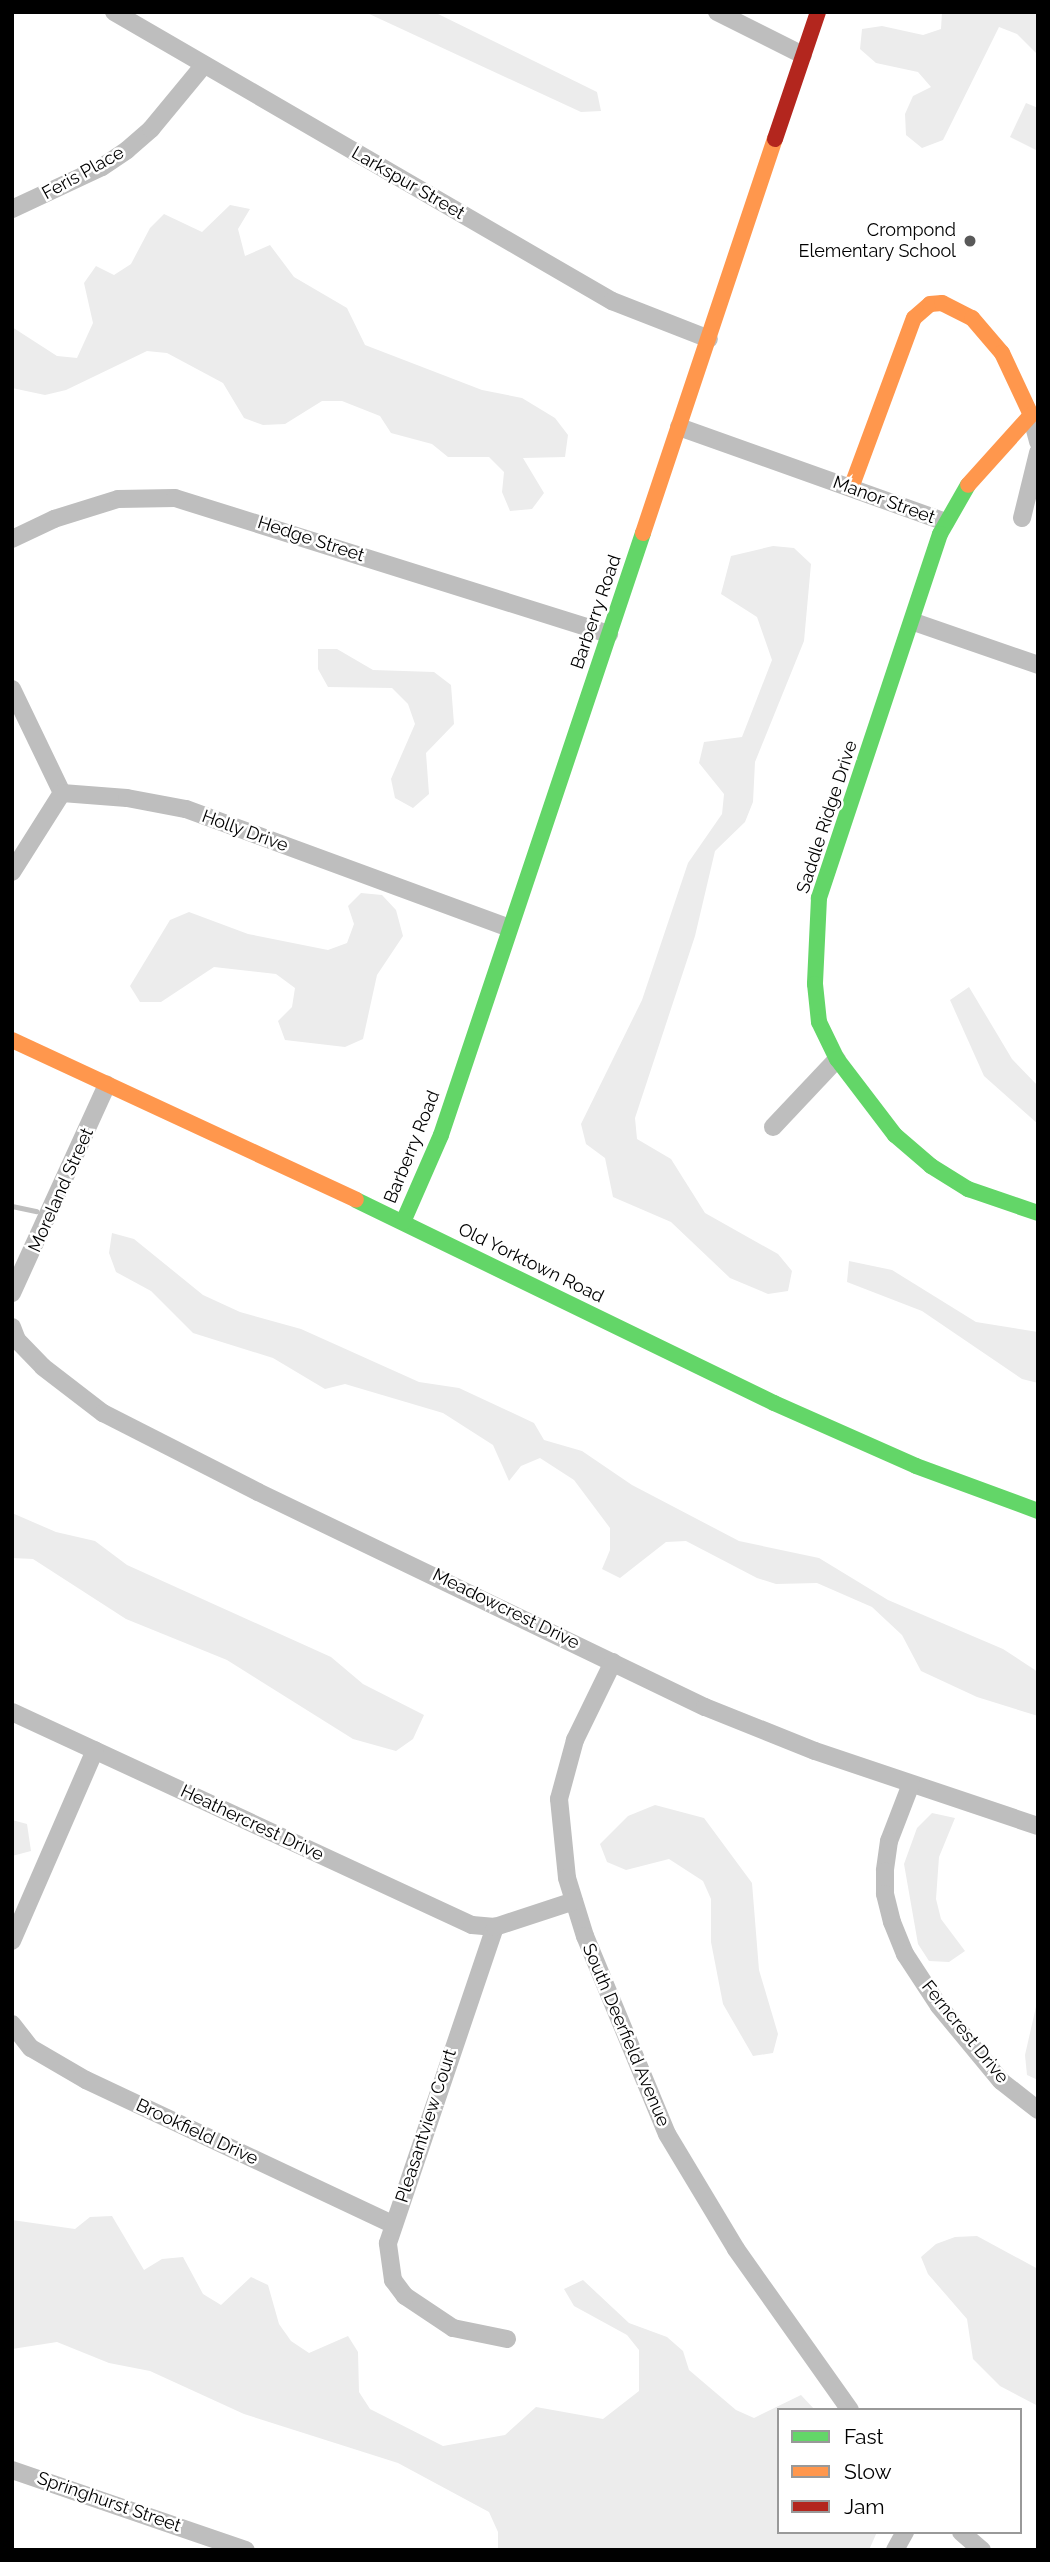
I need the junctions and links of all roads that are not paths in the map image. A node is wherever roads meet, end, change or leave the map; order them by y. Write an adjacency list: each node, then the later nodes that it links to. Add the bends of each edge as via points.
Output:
1 (114, 12): 5 (street, Larkspur Street)
2 (717, 12): 4 (street)
3 (818, 12): 4 (street, Barberry Road)
4 (803, 55): 7 (street, Barberry Road)
5 (204, 65): 6 (street, Feris Place, via 151,129 127,149 102,167); 7 (street, Larkspur Street, via 612,301)
6 (12, 209)
7 (709, 339): 9 (street, Barberry Road)
8 (1031, 415): 10 (street); 12 (street, via 1002,353 972,318 949,306 930,304 914,318); 14 (street, via 975,472)
9 (679, 427): 12 (street, Manor Street); 17 (street, Barberry Road)
10 (1038, 442)
11 (1038, 453): 13 (street)
12 (851, 488): 14 (street, Manor Street)
13 (1022, 518)
14 (946, 523): 16 (street, Manor Street)
15 (12, 539): 17 (street, Hedge Street, via 54,519 118,499 174,498)
16 (914, 622): 18 (street); 24 (street, Saddle Ridge Drive, via 819,898 814,984 819,1022)
17 (609, 634): 22 (street, Barberry Road)
18 (1038, 665)
19 (12, 689): 20 (street)
20 (62, 793): 21 (street); 22 (street, Holly Drive, via 186,809)
21 (12, 872)
22 (509, 928): 28 (street, Barberry Road, via 441,1135)
23 (12, 1040): 25 (street, Old Yorktown Road)
24 (837, 1059): 26 (street); 27 (street, Saddle Ridge Drive, via 895,1135 931,1166 968,1189)
25 (107, 1085): 28 (street, Old Yorktown Road); 29 (street, Moreland Street)
26 (773, 1127)
27 (1038, 1213)
28 (403, 1222): 31 (street, Old Yorktown Road, via 774,1403 916,1466)
29 (12, 1293)
30 (12, 1327): 32 (street, Meadowcrest Drive, via 17,1340 43,1367 113,1419)
31 (1038, 1511)
32 (613, 1662): 35 (street, Meadowcrest Drive, via 705,1707); 37 (street, South Deerfield Avenue, via 575,1740 559,1799)
33 (12, 1712): 34 (street, Heathercrest Drive)
34 (94, 1750): 38 (street, Heathercrest Drive, via 472,1925); 39 (street)
35 (911, 1784): 36 (street, Meadowcrest Drive); 41 (street, Ferncrest Drive, via 889,1841 885,1894 892,1922 905,1954 939,2006 1002,2081)
36 (1038, 1826)
37 (574, 1901): 38 (street); 44 (street, South Deerfield Avenue, via 667,2134 736,2249)
38 (495, 1927): 42 (street, Pleasantview Court)
39 (12, 1941)
40 (12, 2024): 42 (street, Brookfield Drive, via 31,2048 64,2068)
41 (1038, 2110)
42 (394, 2225): 43 (street, Pleasantview Court, via 388,2263 405,2297 453,2328)
43 (508, 2339)
44 (849, 2408)
45 (12, 2470): 48 (street, Springhurst Street)
46 (904, 2534): 49 (street)
47 (963, 2534): 50 (street)
48 (246, 2550)
49 (895, 2550)
50 (982, 2550)

